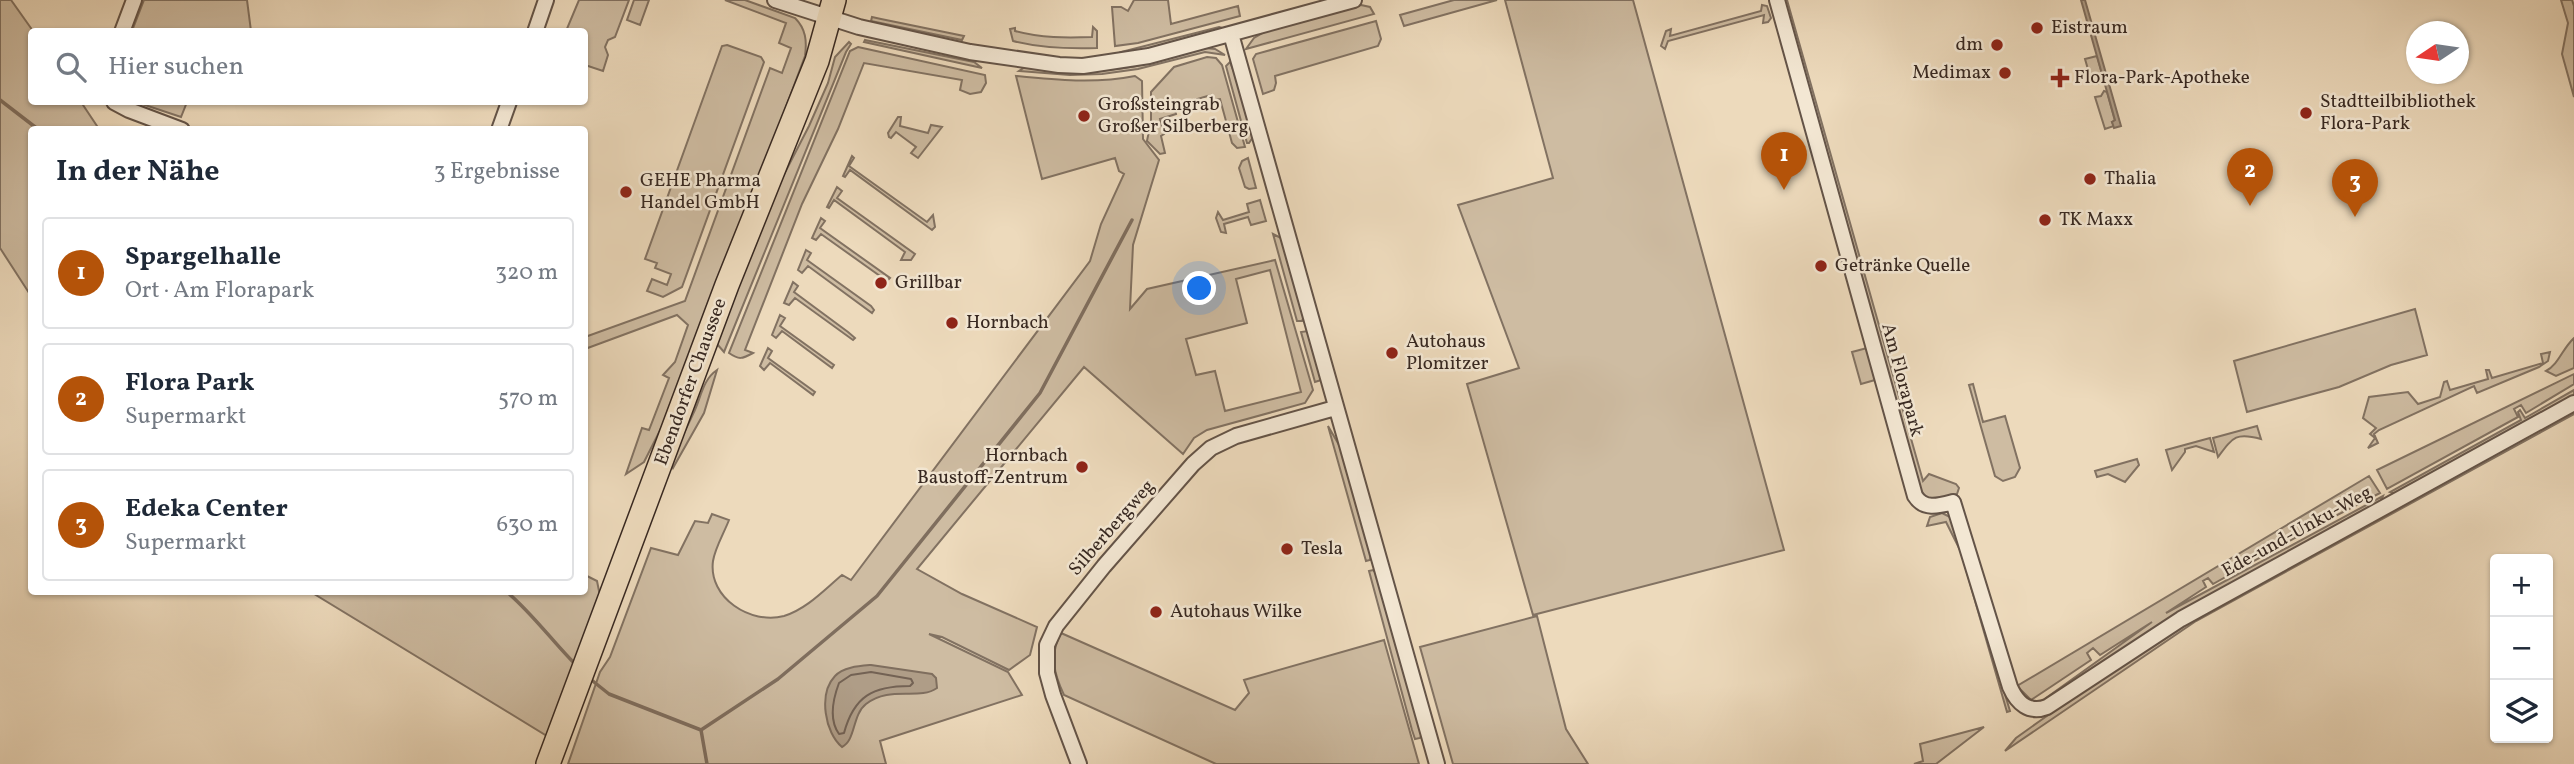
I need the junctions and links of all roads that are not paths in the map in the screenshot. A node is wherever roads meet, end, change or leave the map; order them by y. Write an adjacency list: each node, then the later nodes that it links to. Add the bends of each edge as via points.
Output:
1 (134, 0): 7 (street)
2 (546, 0): 8 (street)
3 (775, 0): 6 (street)
4 (1354, 0): 9 (street)
5 (1777, 0): 16 (street, Am Florapark, via 1915,496 1927,506 1953,502 2011,690 2026,707)
6 (831, 9): 9 (street, via 859,27 970,52 1072,65 1143,58); 17 (main road, Ebendorfer Chaussee, via 817,61 727,285)
7 (124, 28)
8 (536, 28)
9 (1231, 34): 15 (street)
10 (120, 105): 12 (street)
11 (508, 105): 13 (street)
12 (171, 126)
13 (500, 126)
14 (2574, 403): 16 (street, Ede-und-Unku-Weg, via 2181,619)
15 (1335, 408): 18 (street, Silberbergweg, via 1236,436 1211,448 1056,626 1047,645 1046,673); 19 (street)
16 (2047, 708)
17 (548, 764)
18 (1079, 764)
19 (1437, 764)

